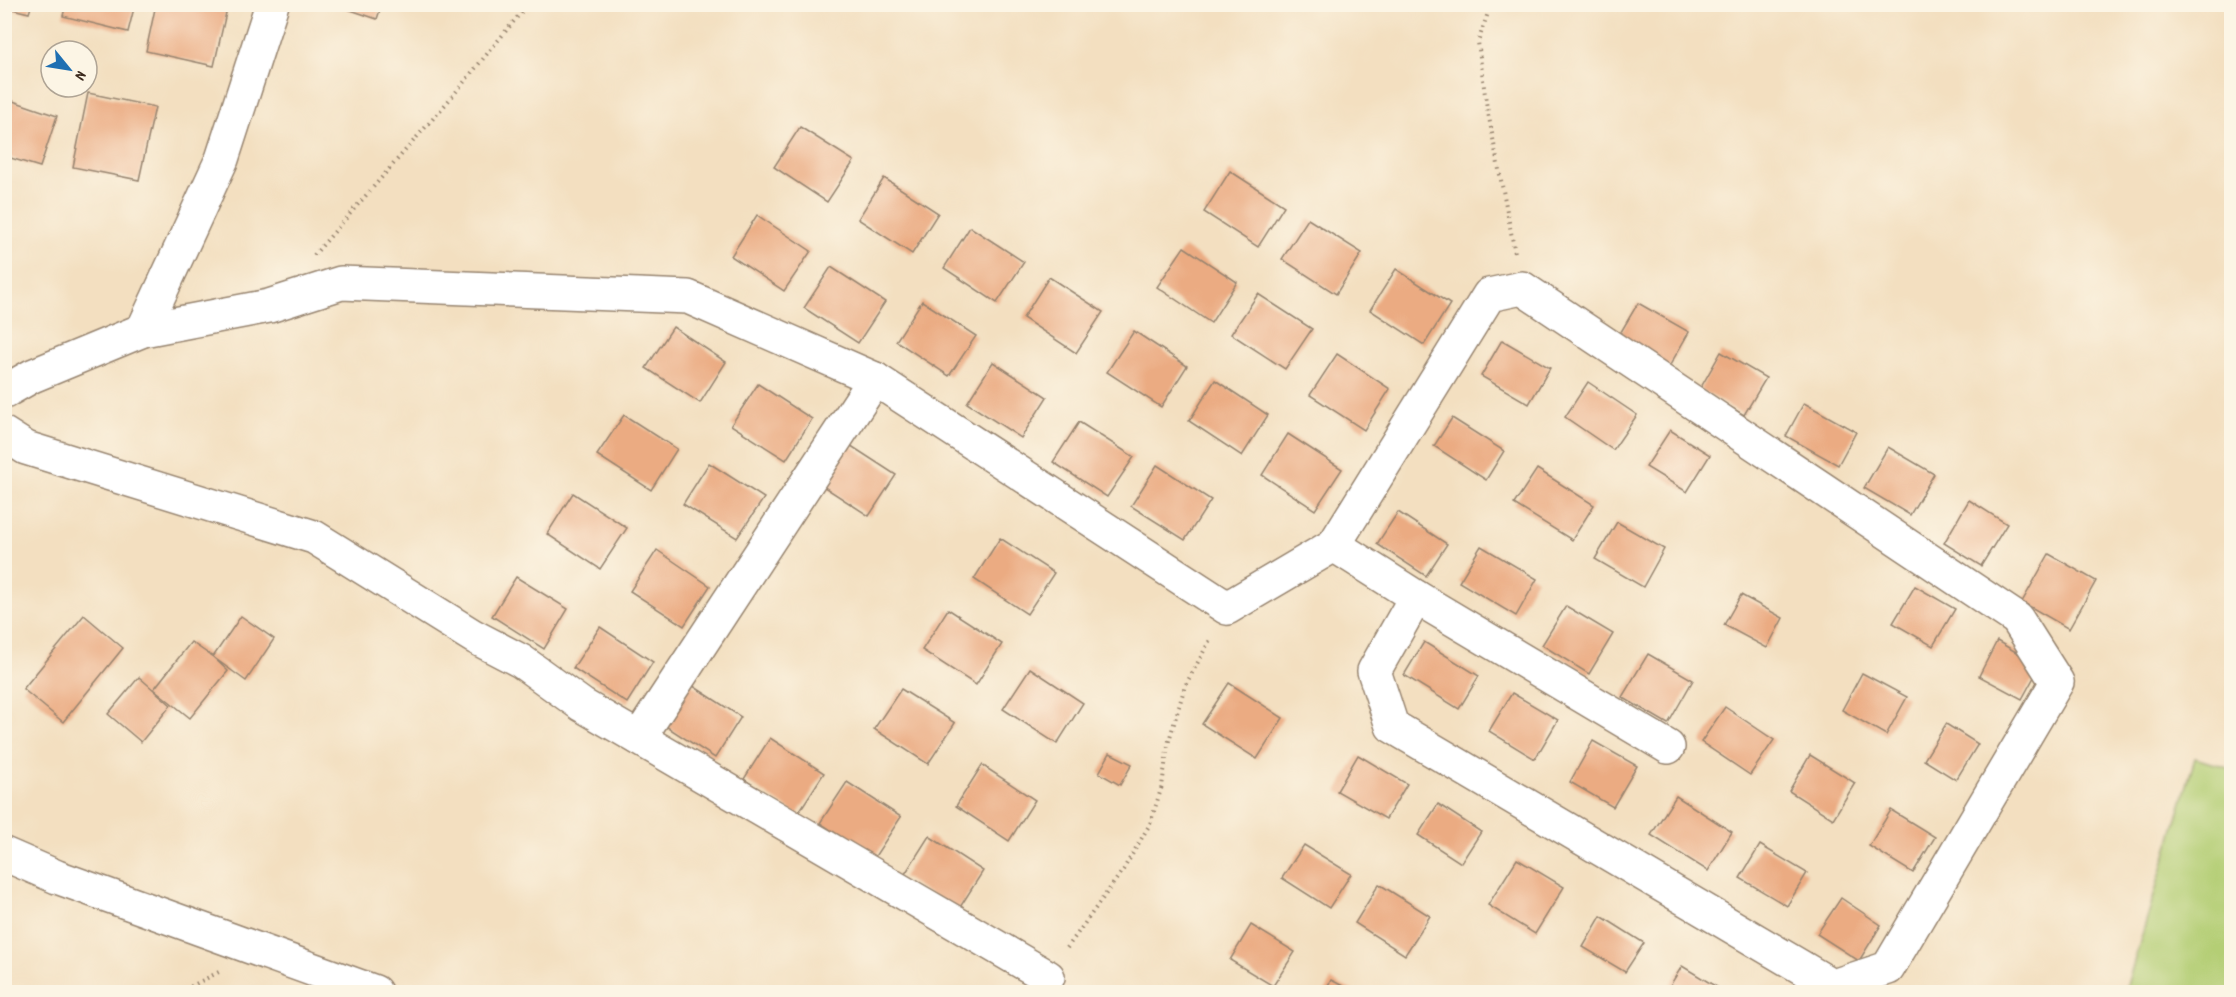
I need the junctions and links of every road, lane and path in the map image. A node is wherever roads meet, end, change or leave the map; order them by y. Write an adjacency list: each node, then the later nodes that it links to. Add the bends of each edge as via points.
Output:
1 (272, 4): 6 (street, via 222,159)
2 (528, 4): 4 (path)
3 (1491, 4): 5 (path, via 1478,42)
4 (309, 261)
5 (1522, 288): 10 (street, via 1489,295); 11 (street, via 2017,619 2057,682 1888,968 1833,986 1392,726 1374,671)
6 (143, 330): 7 (street, via 269,306 341,283 688,297); 8 (street, via 32,376)
7 (875, 379): 12 (street); 13 (street)
8 (4, 392)
9 (4, 434): 13 (street, via 26,448 314,537 473,636 521,661 582,705)
10 (1334, 545): 11 (street); 12 (street)
11 (1416, 597): 14 (street)
12 (1227, 608): 16 (path, via 1185,686 1150,824 1123,870)
13 (639, 738): 16 (street)
14 (1668, 747)
15 (4, 854): 17 (street)
16 (1048, 977)
17 (375, 993)

